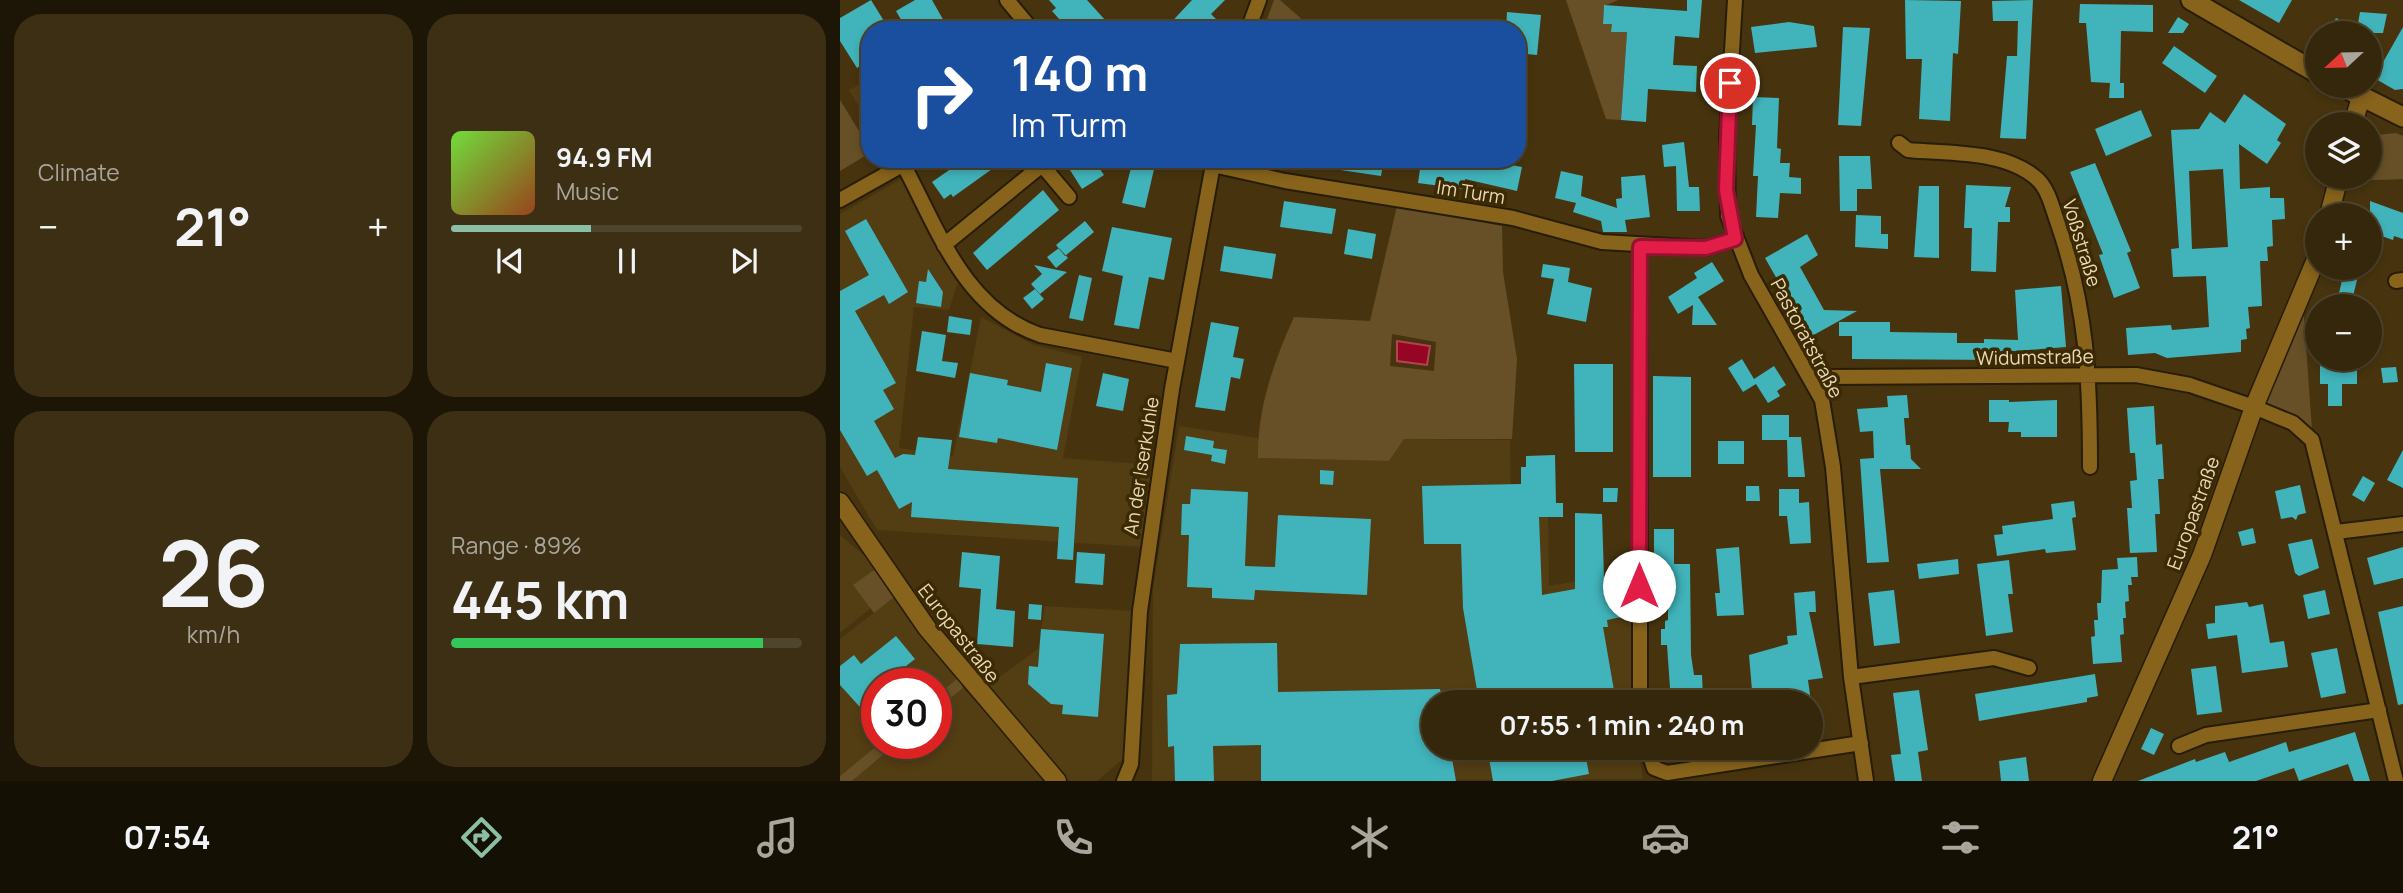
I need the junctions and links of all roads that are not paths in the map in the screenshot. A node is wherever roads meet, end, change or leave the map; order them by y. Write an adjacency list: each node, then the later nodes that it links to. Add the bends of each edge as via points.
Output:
1 (1007, 0): 5 (street)
2 (1259, 0): 6 (street)
3 (1735, 0): 19 (street, Pastoratstraße, via 1726,190)
4 (2191, 0): 7 (main road)
5 (1024, 21)
6 (1251, 21)
7 (2305, 66)
8 (2363, 98): 9 (main road)
9 (2403, 117)
10 (1899, 143): 24 (street, Voßstraße, via 1908,150 1990,159 2038,179 2049,197 2077,286)
11 (897, 168): 18 (street)
12 (911, 168): 20 (street)
13 (1033, 168): 20 (street)
14 (1045, 168): 17 (street)
15 (1208, 168): 23 (street, An der Iserkuhle)
16 (1235, 168): 21 (street, Im Turm, via 1284,181 1513,218 1602,242)
17 (1069, 197)
18 (840, 200)
19 (1735, 239): 21 (street, Im Turm, via 1706,248); 25 (street, Pastoratstraße)
20 (944, 245): 23 (street, via 972,289 1026,330)
21 (1640, 247): 33 (street)
22 (2307, 280): 26 (street, Europastraße)
23 (1177, 361): 41 (street, An der Iserkuhle, via 1140,611 1131,764)
24 (2090, 376): 25 (street, Widumstraße, via 1827,377); 26 (street, Widumstraße, via 2136,375 2190,385); 27 (street, Voßstraße)
25 (1814, 384): 32 (street, Pastoratstraße, via 1822,400 1833,467)
26 (2254, 407): 30 (street, Widumstraße, via 2293,423 2312,440); 43 (street, Europastraße, via 2202,555)
27 (2090, 467)
28 (840, 502): 40 (street, Europastraße, via 927,628)
29 (2403, 524): 30 (street)
30 (2336, 532): 34 (street, Widumstraße)
31 (2029, 668): 32 (street, via 1994,658)
32 (1851, 677): 35 (street, Pastoratstraße)
33 (1640, 690)
34 (2379, 710): 36 (street, via 2206,735); 44 (street, Widumstraße)
35 (1861, 743): 37 (street); 42 (street, Pastoratstraße)
36 (2179, 746)
37 (1823, 749)
38 (1651, 760): 39 (street, via 1654,768 1667,773)
39 (1751, 760)
40 (1056, 781)
41 (1124, 781)
42 (1866, 781)
43 (2102, 781)
44 (2396, 781)

